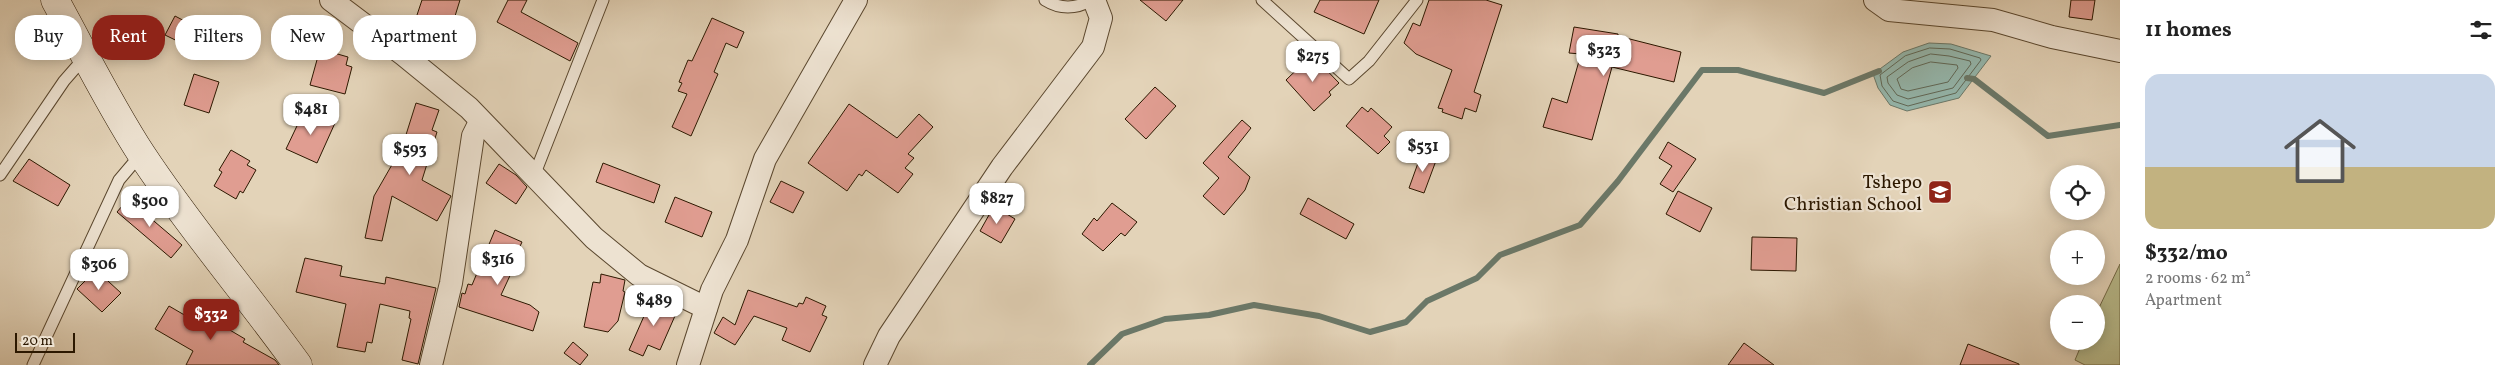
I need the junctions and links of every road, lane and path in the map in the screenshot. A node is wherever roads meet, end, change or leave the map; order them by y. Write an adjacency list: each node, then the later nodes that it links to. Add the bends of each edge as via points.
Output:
1 (55, 0): 11 (street)
2 (332, 0): 12 (street, via 469,108)
3 (604, 0): 15 (lane)
4 (856, 0): 16 (street, via 764,160 737,240)
5 (1045, 0): 6 (lane, via 1057,7 1080,6)
6 (1093, 0): 21 (street, via 1101,18 1093,47 1002,168 889,336)
7 (1262, 0): 8 (lane, via 1349,79 1369,61)
8 (1417, 0)
9 (1875, 0): 10 (street, via 1889,10 1993,20)
10 (2120, 52)
11 (86, 56): 13 (street); 14 (lane, via 64,81)
12 (480, 122): 15 (street); 19 (street, via 473,136 451,283)
13 (142, 154): 17 (lane, via 119,180); 18 (street, via 196,233)
14 (0, 175)
15 (534, 176): 16 (street, via 594,238 639,275)
16 (706, 308): 20 (street)
17 (33, 365)
18 (298, 365)
19 (431, 365)
20 (688, 365)
21 (875, 365)

